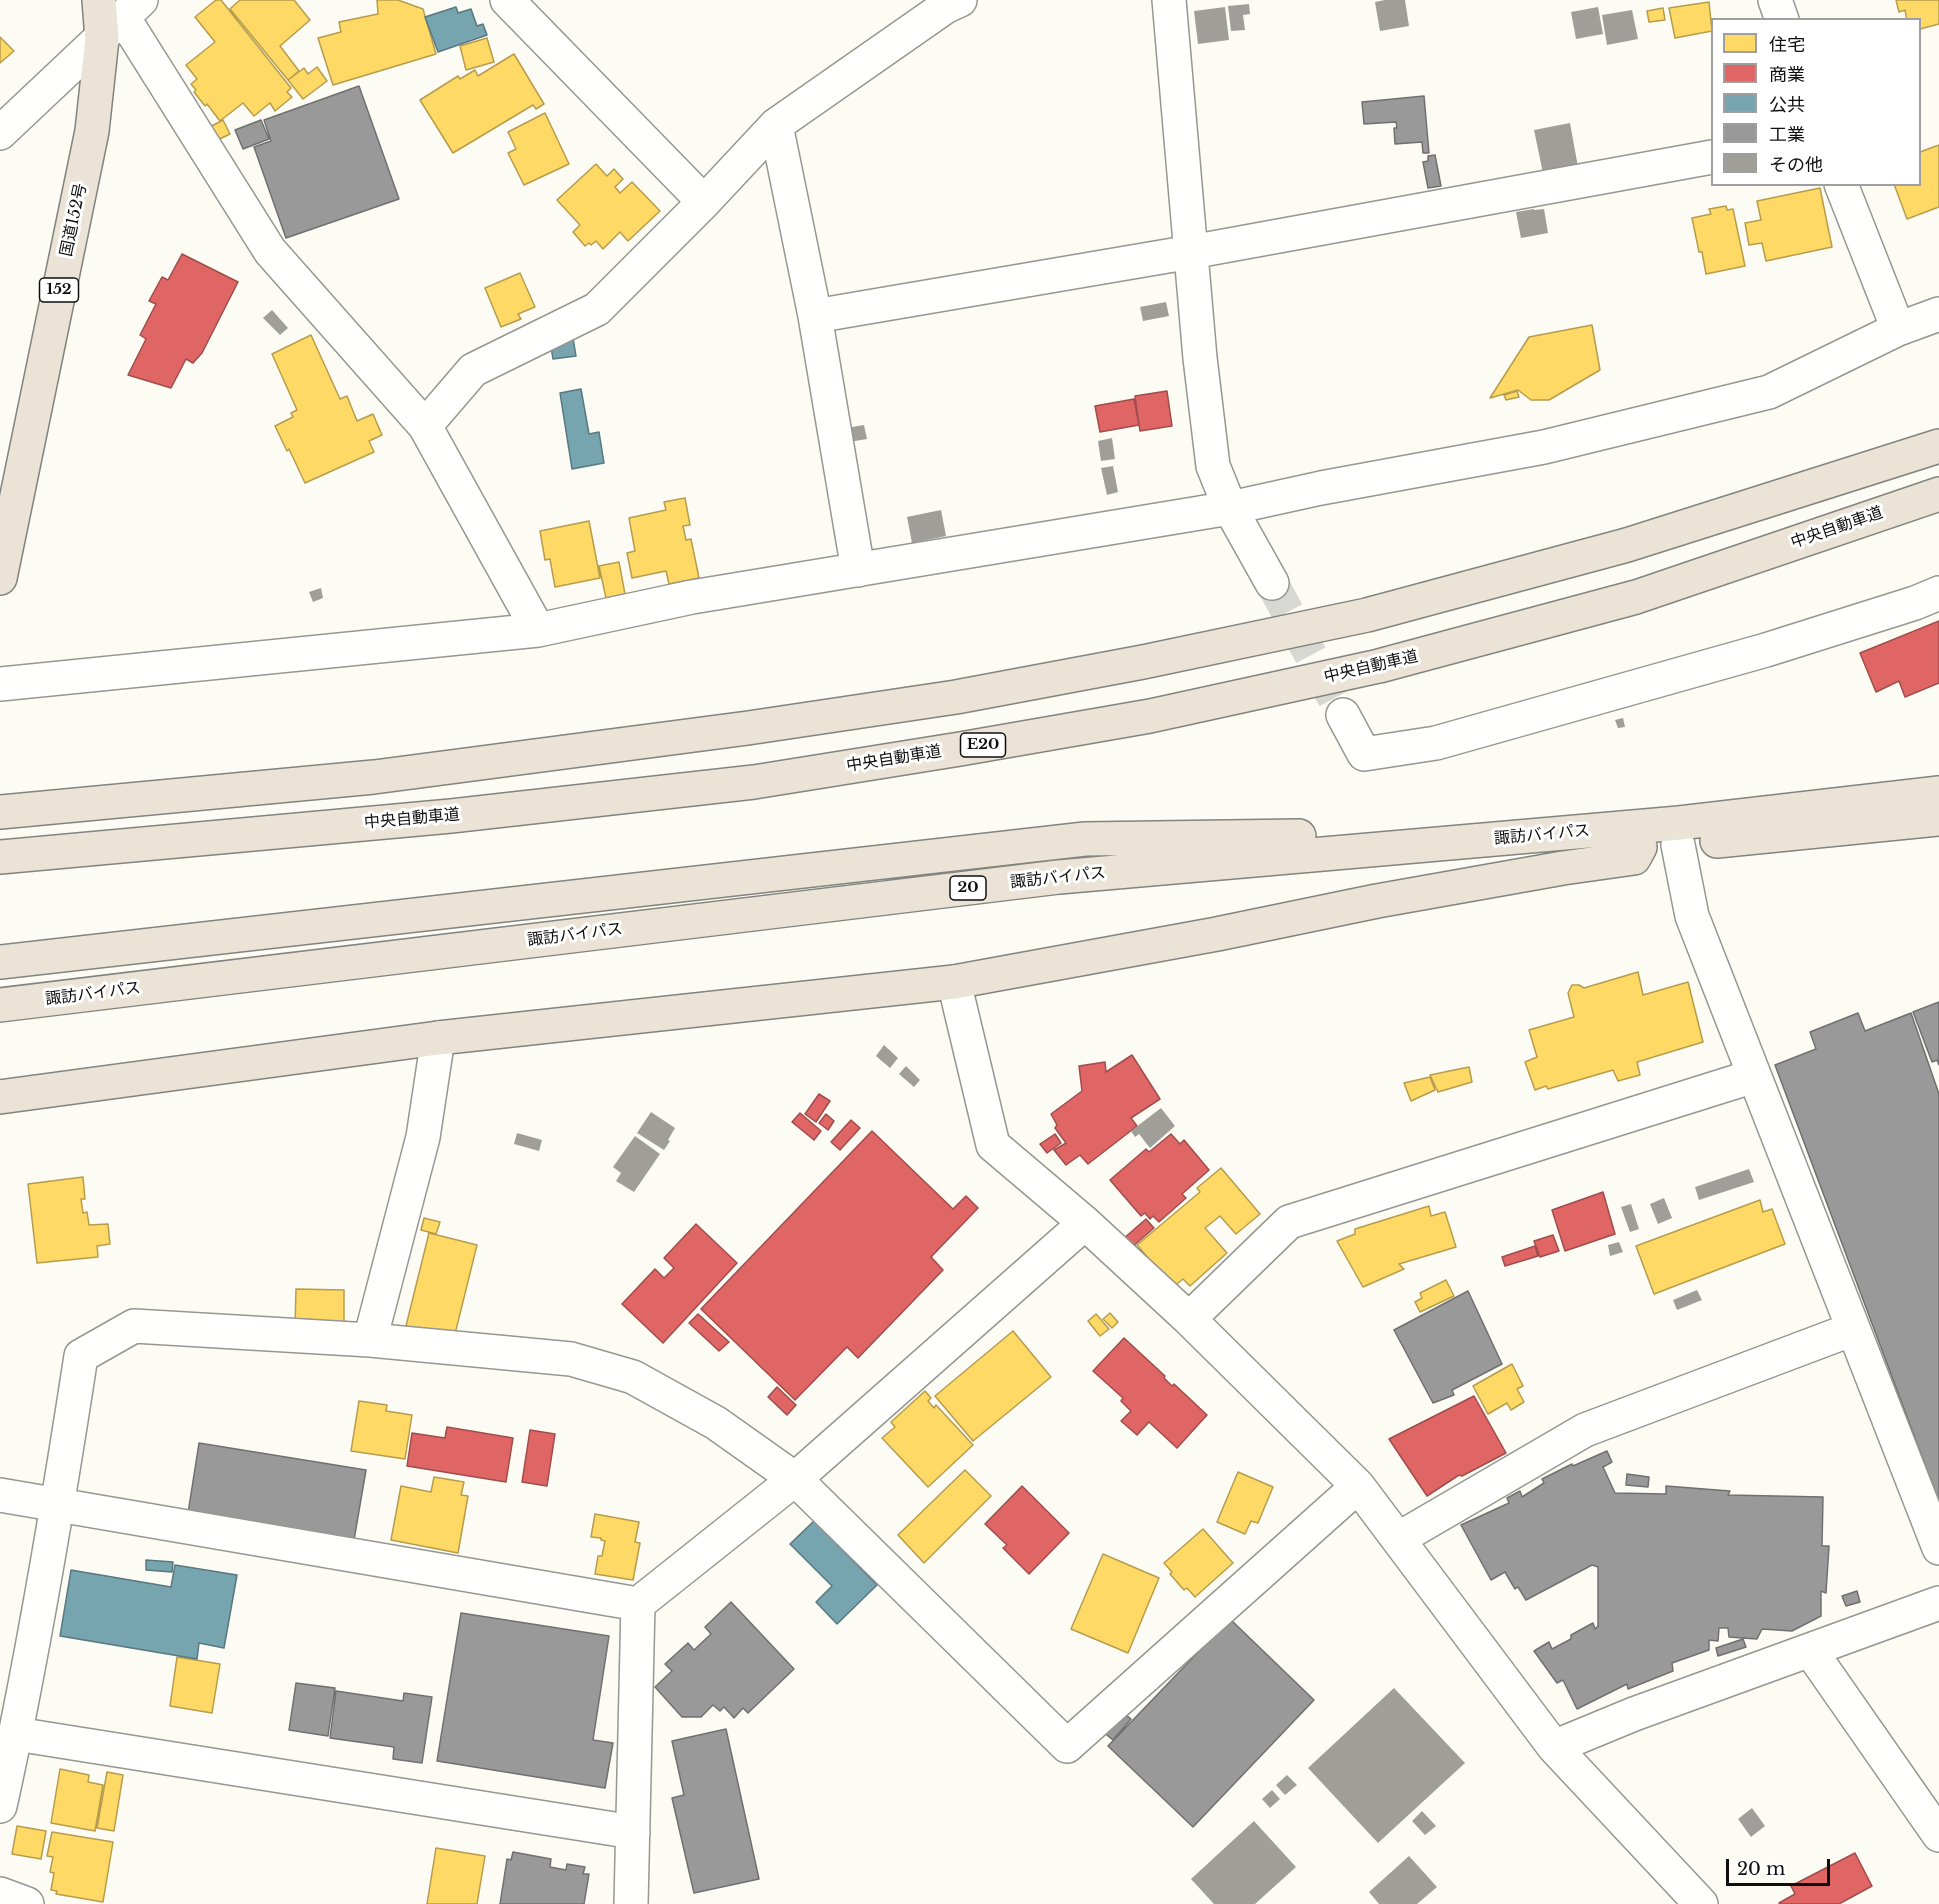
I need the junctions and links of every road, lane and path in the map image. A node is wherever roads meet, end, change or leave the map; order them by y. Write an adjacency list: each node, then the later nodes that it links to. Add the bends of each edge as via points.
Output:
1 (507, 0): 11 (street)
2 (960, 0): 7 (street)
3 (1169, 0): 12 (street)
4 (1775, 0): 6 (street)
5 (116, 14): 8 (street); 16 (street, via 270,251); 21 (highway, 国道152号 / 152)
6 (1781, 18)
7 (776, 125): 11 (street); 14 (street)
8 (0, 133)
9 (1711, 158): 12 (street)
10 (1843, 186): 15 (street)
11 (704, 202): 16 (street, via 597,309 473,370)
12 (1191, 252): 14 (street); 19 (street, via 1213,466)
13 (1939, 314): 15 (street)
14 (816, 316): 20 (street)
15 (1898, 329): 19 (street, via 1769,392 1544,447)
16 (425, 426): 24 (street)
17 (1939, 446): 28 (highway, via 1627,545 1367,615 956,698 374,777)
18 (1939, 494): 33 (highway, 中央自動車道 / E20, via 1625,600 1379,666 1150,716 754,782 451,816)
19 (1230, 508): 20 (street); 22 (street)
20 (858, 570): 24 (street, via 692,597)
21 (0, 578)
22 (1272, 583)
23 (1939, 593): 26 (street, via 1766,650 1437,743 1364,753)
24 (538, 630): 25 (street)
25 (0, 684)
26 (1343, 715)
27 (1939, 793): 30 (highway, 諏訪バイパス / 20, via 1679,823)
28 (0, 812)
29 (1939, 819): 31 (highway, 諏訪バイパス / 20)
30 (1533, 835): 34 (highway, 20, via 1515,829 1085,839); 36 (highway, 諏訪バイパス / 20, via 1059,877)
31 (1678, 845): 32 (highway, 諏訪バイパス / 20); 39 (street, via 1692,916)
32 (1640, 847): 35 (highway, 20, via 1634,858 1388,899); 37 (highway, 諏訪バイパス / 20, via 1058,892)
33 (0, 857)
34 (0, 962)
35 (954, 982): 38 (highway, 20); 41 (street, via 993,1145)
36 (0, 1005)
37 (0, 1020)
38 (438, 1038): 40 (highway, 20); 44 (street, via 423,1137)
39 (1754, 1076): 42 (street, via 1289,1222); 43 (street)
40 (0, 1096)
41 (1085, 1223): 42 (street); 45 (street)
42 (1189, 1319): 46 (street)
43 (1853, 1329): 49 (street, via 1585,1430); 50 (street)
44 (370, 1340): 45 (street, via 571,1359 633,1377 716,1423); 48 (street, via 134,1326 81,1356)
45 (795, 1479): 46 (street, via 1066,1746); 51 (street)
46 (1358, 1486): 49 (street)
47 (0, 1495): 48 (street)
48 (58, 1504): 51 (street); 54 (street)
49 (1398, 1539): 55 (street)
50 (1939, 1548)
51 (638, 1604): 57 (street)
52 (1939, 1604): 53 (street)
53 (1810, 1650): 55 (street); 58 (street)
54 (16, 1734): 56 (street); 57 (street)
55 (1554, 1747): 62 (street)
56 (0, 1806)
57 (633, 1832): 61 (street)
58 (1939, 1835)
59 (0, 1894): 60 (street)
60 (27, 1904)
61 (631, 1904)
62 (1701, 1904)

